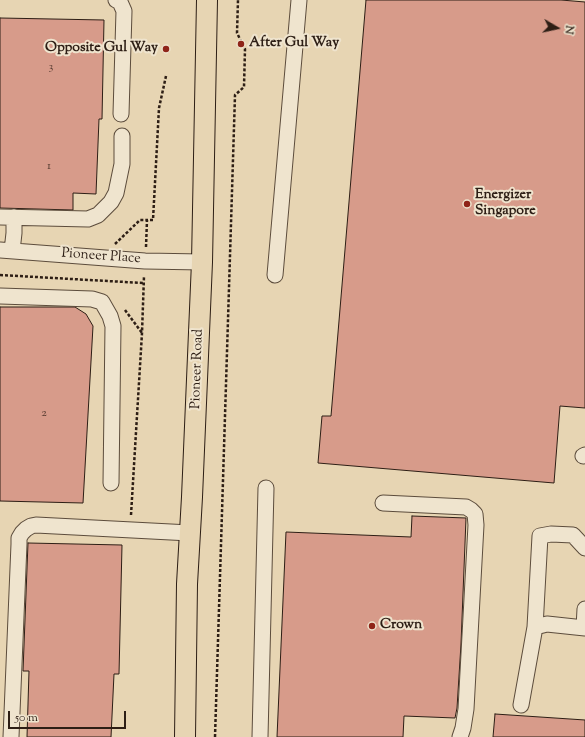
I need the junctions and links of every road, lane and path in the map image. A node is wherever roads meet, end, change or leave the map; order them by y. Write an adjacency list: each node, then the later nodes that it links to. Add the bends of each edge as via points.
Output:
1 (116, 0): 6 (street, via 120,2 124,11)
2 (208, 0): 13 (main road, Pioneer Road)
3 (238, 0): 30 (path, via 236,33 245,50 244,87 235,95)
4 (299, 0): 15 (street)
5 (166, 76): 9 (path, via 159,108 153,220)
6 (121, 114)
7 (122, 136): 8 (street, via 122,164 116,193 98,215 88,219)
8 (7, 217): 11 (street, via 14,233)
9 (147, 220): 10 (path, via 140,220); 12 (path)
10 (111, 248)
11 (6, 250): 12 (street, Pioneer Place)
12 (145, 261): 13 (street, Pioneer Place); 16 (path)
13 (202, 262): 22 (main road, Pioneer Road)
14 (0, 275): 16 (path)
15 (275, 275)
16 (144, 283): 21 (path)
17 (0, 296): 18 (street, via 92,298 102,302 113,326)
18 (111, 483)
19 (266, 488): 31 (street)
20 (384, 503): 32 (street, via 466,507 475,514 466,708)
21 (131, 529): 22 (street); 28 (street, via 36,525 22,533 19,544)
22 (190, 533): 29 (main road, Pioneer Road)
23 (585, 548): 25 (street, via 573,535 540,536)
24 (585, 609): 26 (street)
25 (535, 627): 26 (street, via 547,624); 27 (street)
26 (584, 628)
27 (521, 705)
28 (11, 737)
29 (185, 737)
30 (215, 737)
31 (260, 737)
32 (460, 737)

